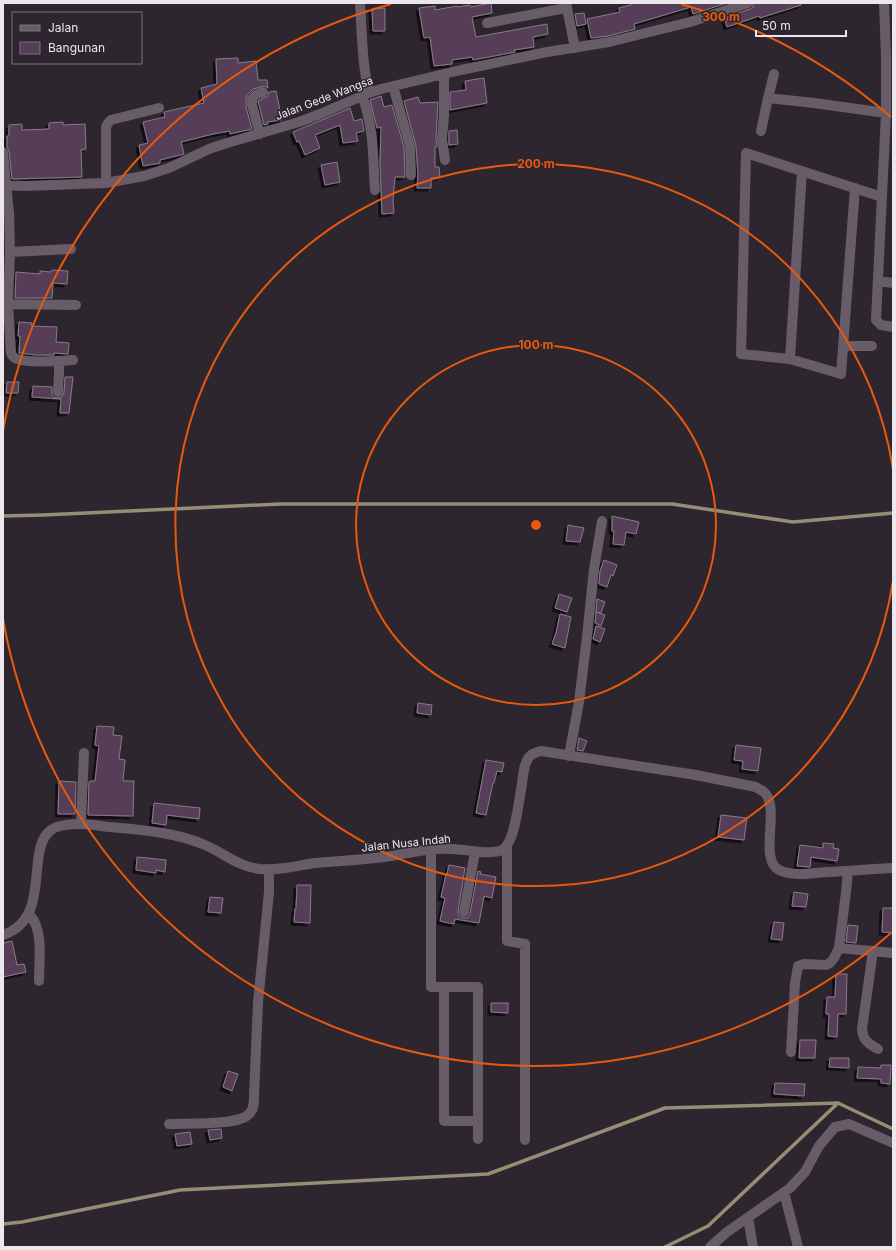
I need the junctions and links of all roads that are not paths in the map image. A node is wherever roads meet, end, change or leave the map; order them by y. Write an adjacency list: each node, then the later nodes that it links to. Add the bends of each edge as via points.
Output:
1 (360, 3): 11 (street)
2 (748, 3): 6 (street, Jalan Gede Wangsa, via 667,28)
3 (884, 3): 14 (street)
4 (566, 6): 5 (street); 6 (street)
5 (487, 23)
6 (575, 48): 7 (street, Jalan Gede Wangsa)
7 (444, 74): 9 (street, Jalan Gede Wangsa); 18 (street, via 442,139)
8 (774, 74): 12 (street)
9 (394, 86): 11 (street, Jalan Gede Wangsa); 20 (street, via 410,146)
10 (263, 92): 16 (street, via 255,95 252,102)
11 (366, 95): 16 (street, Jalan Gede Wangsa, via 299,122); 24 (street)
12 (768, 98): 14 (street); 15 (street)
13 (160, 108): 21 (street, via 111,120 108,123 105,132)
14 (886, 113): 25 (street)
15 (761, 131)
16 (260, 134): 21 (street, Jalan Gede Wangsa, via 209,149 181,163 144,176)
17 (3, 152): 22 (street)
18 (445, 160)
19 (802, 171): 23 (street); 35 (street); 35 (street, via 746,153 740,354)
20 (411, 175)
21 (106, 183): 22 (street, Jalan Gede Wangsa)
22 (5, 185): 27 (street)
23 (855, 188): 25 (street); 33 (street)
24 (375, 190)
25 (882, 197): 28 (street)
26 (71, 249): 27 (street)
27 (10, 252): 30 (street)
28 (878, 281): 29 (street); 32 (street, via 876,320 881,325)
29 (893, 283)
30 (8, 304): 31 (street); 37 (street, via 12,356 18,360)
31 (76, 305)
32 (893, 327)
33 (843, 346): 34 (street); 35 (street, via 841,374)
34 (872, 346)
35 (790, 359)
36 (73, 360): 37 (street)
37 (59, 361): 38 (street)
38 (58, 392)
39 (602, 521): 41 (street, via 579,702)
40 (84, 753): 42 (street)
41 (569, 756): 43 (street, via 541,751 533,753 528,759 523,771 513,830); 48 (street, via 696,775 756,788 769,798 770,856 773,866 779,870 802,874)
42 (81, 824): 47 (street, Jalan Nusa Indah, via 157,832 191,839 246,866); 50 (street, Jalan Nusa Indah, via 59,826 44,838)
43 (507, 846): 45 (street, Jalan Nusa Indah, via 497,852); 62 (street, via 507,941 526,944)
44 (431, 850): 45 (street, Jalan Nusa Indah, via 449,848); 47 (street, Jalan Nusa Indah); 56 (street, via 431,987)
45 (474, 852): 49 (street)
46 (893, 868): 48 (street)
47 (269, 870): 60 (street, via 258,1002 254,1101 251,1112 244,1118 229,1121)
48 (848, 871): 52 (street)
49 (464, 912)
50 (29, 914): 51 (street, Jalan Nusa Indah, via 19,927); 55 (street, via 38,931)
51 (3, 935)
52 (839, 948): 53 (street); 58 (street, via 834,958 826,965 798,966)
53 (874, 951): 54 (street); 57 (street, via 862,1029 864,1040)
54 (893, 953)
55 (39, 980)
56 (444, 987): 59 (street, via 478,987); 59 (street, via 444,1122)
57 (878, 1049)
58 (790, 1052)
59 (478, 1121): 61 (street)
60 (169, 1124)
61 (478, 1139)
62 (525, 1140)
63 (893, 1143): 64 (street, via 848,1124 835,1127 819,1146 805,1172)
64 (784, 1192): 65 (street); 68 (street)
65 (748, 1217): 66 (street); 67 (street)
66 (710, 1247)
67 (753, 1247)
68 (798, 1247)

